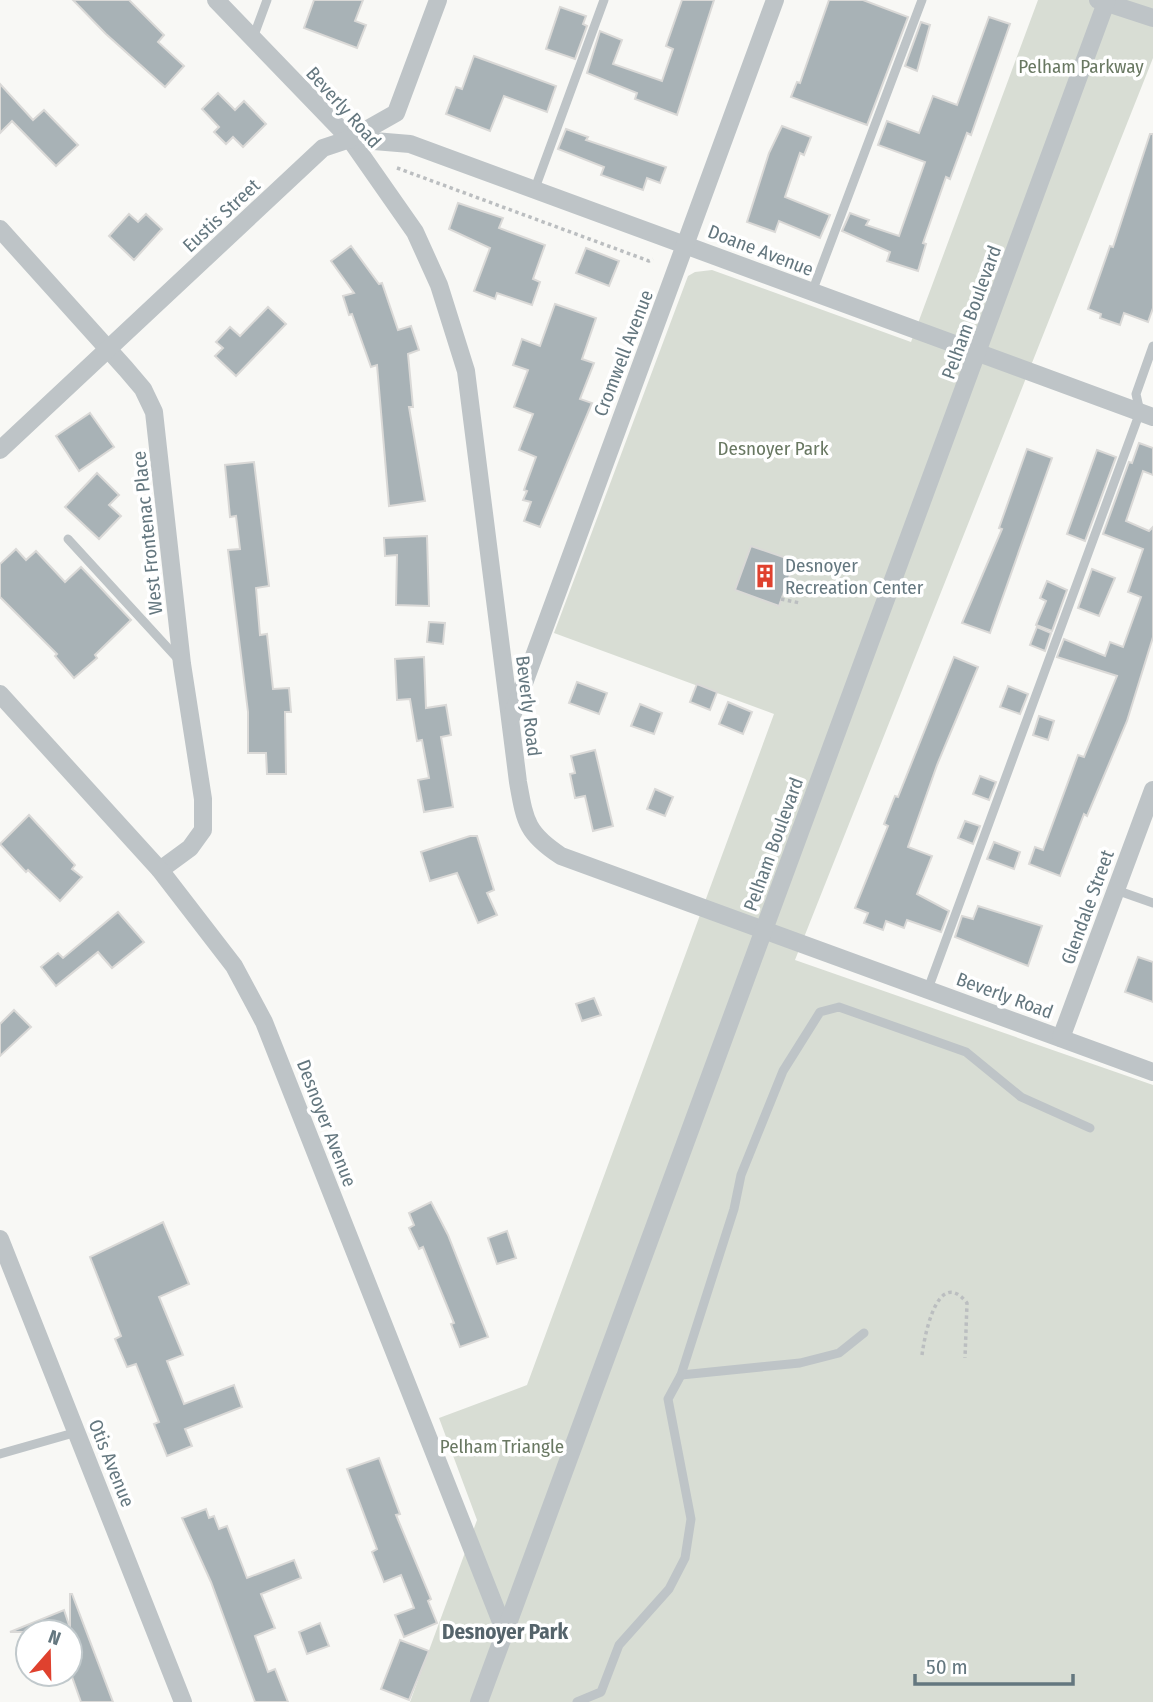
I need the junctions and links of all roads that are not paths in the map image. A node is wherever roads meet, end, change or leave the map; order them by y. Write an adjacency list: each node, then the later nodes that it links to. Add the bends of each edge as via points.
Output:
1 (216, 0): 9 (street, Beverly Road)
2 (267, 0): 9 (lane)
3 (438, 0): 10 (street, Eustis Street, via 396,113)
4 (604, 0): 11 (lane)
5 (775, 0): 13 (street, Cromwell Avenue)
6 (922, 0): 14 (lane)
7 (1103, 1): 8 (street); 17 (street, Pelham Boulevard)
8 (1153, 18)
9 (252, 40): 10 (street, Beverly Road)
10 (350, 139): 11 (street, Doane Avenue, via 411,144); 16 (street, Eustis Street, via 323,148); 23 (street, Beverly Road, via 415,232 439,285 466,371)
11 (534, 191): 13 (street, Doane Avenue)
12 (0, 229): 16 (street, West Frontenac Place)
13 (687, 245): 14 (street, Doane Avenue); 23 (street, Cromwell Avenue)
14 (812, 292): 17 (street, Doane Avenue)
15 (1153, 346): 18 (lane, via 1136,394)
16 (108, 350): 19 (street, Eustis Street); 21 (street, West Frontenac Place, via 143,389 155,412)
17 (979, 353): 18 (street, Doane Avenue); 28 (street, Pelham Boulevard)
18 (1147, 415): 29 (lane)
19 (0, 450)
20 (68, 539): 21 (lane)
21 (182, 664): 25 (street, West Frontenac Place, via 203,799 203,830 190,848)
22 (0, 694): 25 (street, Desnoyer Avenue)
23 (510, 721): 28 (street, Beverly Road, via 525,822 538,841 561,856)
24 (1153, 790): 26 (street, Glendale Street)
25 (160, 870): 38 (street, Desnoyer Avenue, via 234,966 264,1022)
26 (1116, 890): 27 (lane); 30 (street, Glendale Street)
27 (1153, 903)
28 (763, 930): 29 (street, Beverly Road); 38 (street, Pelham Boulevard)
29 (928, 989): 30 (street, Beverly Road)
30 (1061, 1038): 31 (street, Beverly Road)
31 (1153, 1072)
32 (1090, 1128): 35 (lane, via 1021,1097 966,1052 839,1007 820,1012 783,1071 741,1175)
33 (0, 1239): 36 (street, Otis Avenue)
34 (864, 1333): 35 (lane, via 839,1353 800,1363)
35 (681, 1375): 41 (lane, via 668,1399 691,1520 685,1558 669,1589 618,1645 601,1692)
36 (77, 1433): 37 (lane); 39 (street, Otis Avenue)
37 (0, 1454)
38 (505, 1632): 40 (street, Pelham Boulevard)
39 (183, 1702)
40 (479, 1702)
41 (577, 1702)

